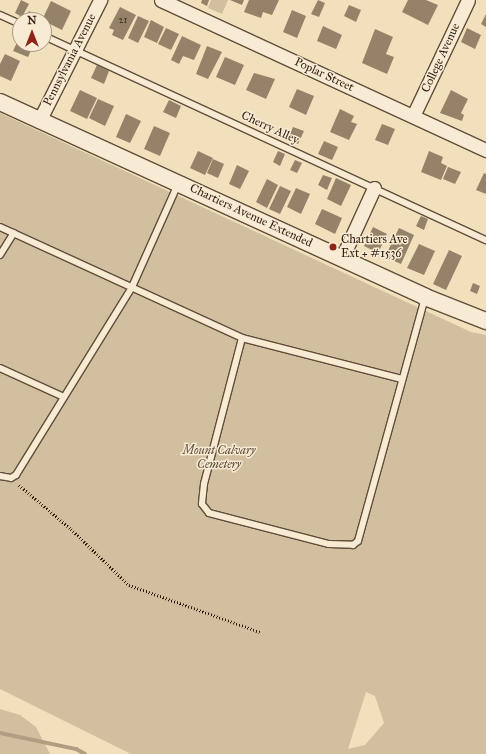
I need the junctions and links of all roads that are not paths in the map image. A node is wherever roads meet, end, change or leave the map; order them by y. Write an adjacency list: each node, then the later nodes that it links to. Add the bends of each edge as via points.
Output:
1 (100, 0): 7 (street, Pennsylvania Avenue)
2 (161, 0): 9 (street, Poplar Street)
3 (468, 0): 9 (street, College Avenue)
4 (0, 15): 5 (lane)
5 (12, 20)
6 (52, 40): 7 (lane, Cherry Alley)
7 (74, 50): 10 (street, Pennsylvania Avenue); 13 (lane, Cherry Alley)
8 (0, 102): 10 (street, Chartiers Avenue Extended)
9 (413, 116): 11 (street, Poplar Street)
10 (39, 121): 12 (street, Chartiers Avenue Extended)
11 (486, 150)
12 (178, 182): 18 (street, Chartiers Avenue Extended); 19 (lane)
13 (374, 188): 16 (lane, Cherry Alley); 18 (street)
14 (0, 226): 15 (lane)
15 (14, 233): 17 (lane); 19 (lane)
16 (486, 240)
17 (0, 255)
18 (342, 258): 20 (street, Chartiers Avenue Extended)
19 (132, 287): 22 (lane); 25 (lane)
20 (426, 297): 21 (street, Chartiers Avenue Extended); 24 (lane)
21 (486, 320)
22 (242, 338): 24 (lane); 24 (lane, via 204,484 202,504 209,513 329,544 352,545 358,541)
23 (0, 368): 25 (lane)
24 (402, 379)
25 (64, 397): 26 (lane, via 16,475 11,478)
26 (0, 476)

